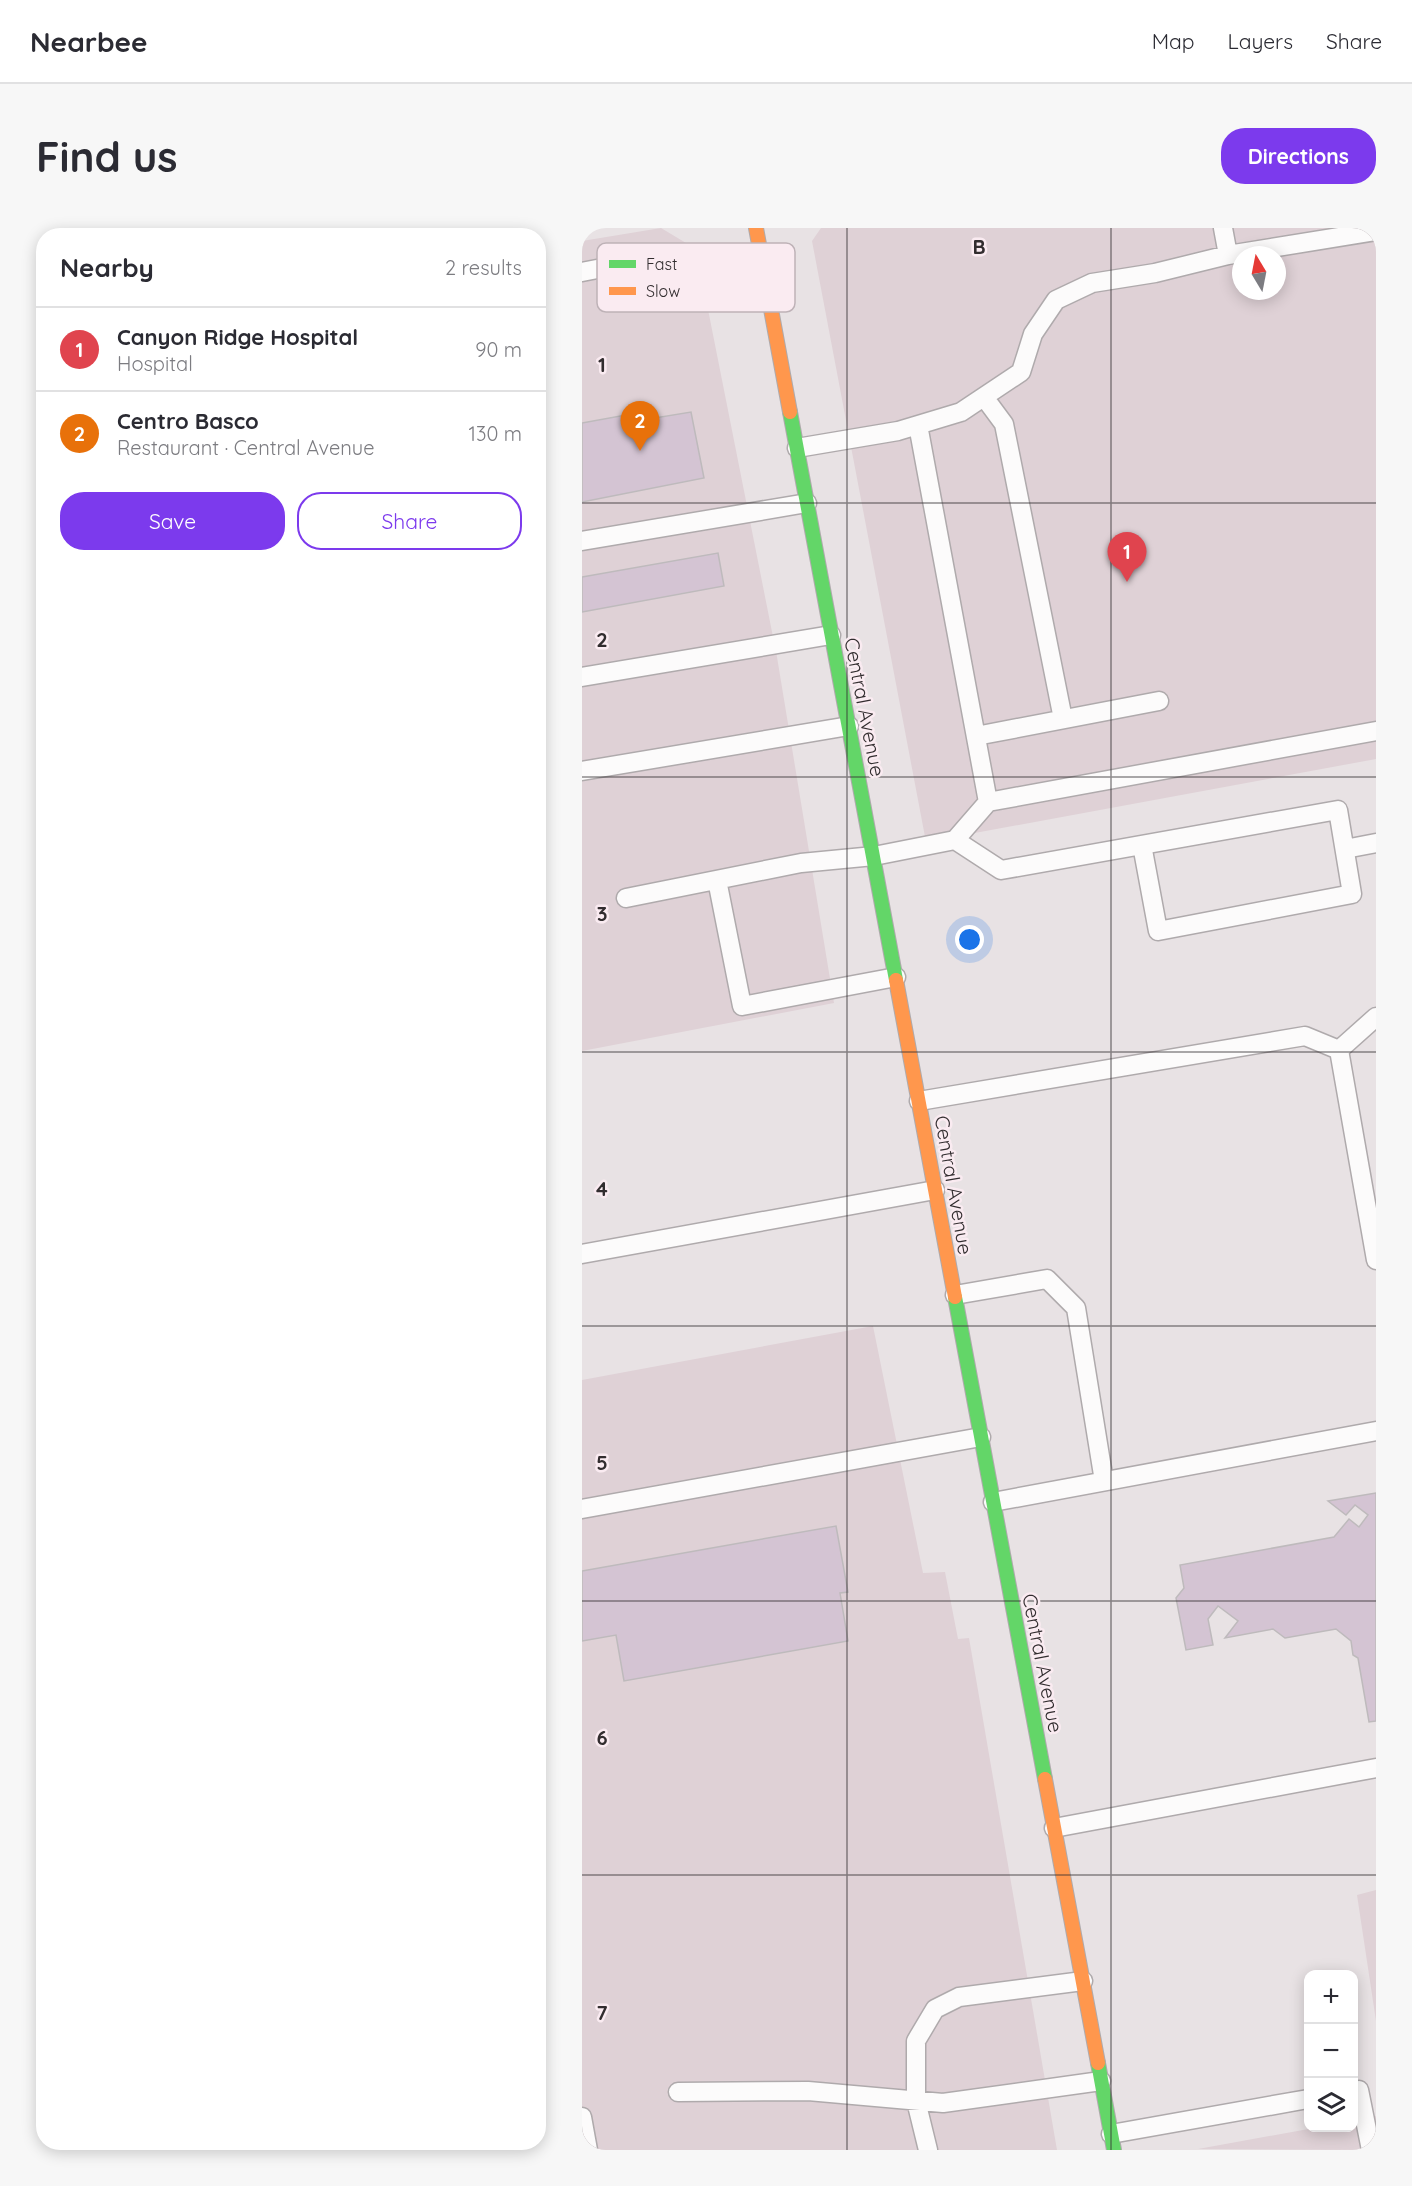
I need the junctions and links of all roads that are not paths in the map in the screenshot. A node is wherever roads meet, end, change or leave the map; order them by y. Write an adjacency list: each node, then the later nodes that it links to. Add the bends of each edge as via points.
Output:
1 (756, 228): 5 (main road, Central Avenue)
2 (1223, 228): 6 (lane)
3 (1376, 231): 4 (lane)
4 (1329, 233): 6 (lane)
5 (759, 243)
6 (1228, 255): 10 (lane, via 1092,283 1056,300 1033,334 1021,372)
7 (597, 269): 8 (lane)
8 (582, 272)
9 (772, 312): 12 (main road, Central Avenue)
10 (984, 397): 11 (lane, via 961,412); 18 (lane, via 1005,424)
11 (918, 425): 12 (lane); 21 (lane)
12 (797, 448): 13 (main road, Central Avenue)
13 (807, 503): 14 (lane); 15 (main road, Central Avenue)
14 (582, 541)
15 (831, 635): 16 (lane); 19 (main road, Central Avenue)
16 (582, 677)
17 (1159, 701): 18 (lane)
18 (1063, 719): 21 (lane)
19 (849, 726): 22 (lane); 28 (main road, Central Avenue)
20 (1376, 731): 23 (lane)
21 (976, 736): 23 (lane)
22 (582, 771)
23 (988, 802): 24 (lane)
24 (955, 840): 26 (lane, via 1000,870); 28 (lane)
25 (1376, 843): 27 (lane)
26 (1142, 845): 27 (lane, via 1338,810); 27 (lane, via 1158,931 1352,894)
27 (1345, 849)
28 (874, 856): 29 (lane, via 801,863); 31 (main road, Central Avenue)
29 (717, 880): 30 (lane); 31 (lane, via 742,1006)
30 (626, 898)
31 (896, 977): 34 (main road, Central Avenue)
32 (1376, 1017): 33 (lane)
33 (1339, 1050): 34 (lane, via 1305,1036); 37 (lane)
34 (919, 1101): 35 (main road, Central Avenue)
35 (935, 1190): 36 (lane); 38 (main road, Central Avenue)
36 (582, 1254)
37 (1376, 1260)
38 (955, 1295): 40 (main road, Central Avenue); 41 (lane, via 1047,1279 1076,1308)
39 (1376, 1431): 41 (lane)
40 (981, 1437): 42 (main road, Central Avenue); 43 (lane)
41 (1104, 1481): 42 (lane)
42 (993, 1502): 45 (main road, Central Avenue)
43 (582, 1509)
44 (1376, 1768): 45 (lane)
45 (1054, 1828): 46 (main road, Central Avenue)
46 (1083, 1981): 47 (main road, Central Avenue); 51 (lane, via 959,1997 935,2009 916,2042)
47 (1101, 2081): 51 (lane, via 943,2103); 53 (main road, Central Avenue)
48 (1363, 2089): 56 (lane)
49 (678, 2092): 51 (lane, via 808,2091)
50 (1304, 2100): 53 (lane)
51 (916, 2101): 55 (lane)
52 (582, 2117): 54 (lane)
53 (1112, 2142)
54 (588, 2150)
55 (928, 2150)
56 (1371, 2150)

